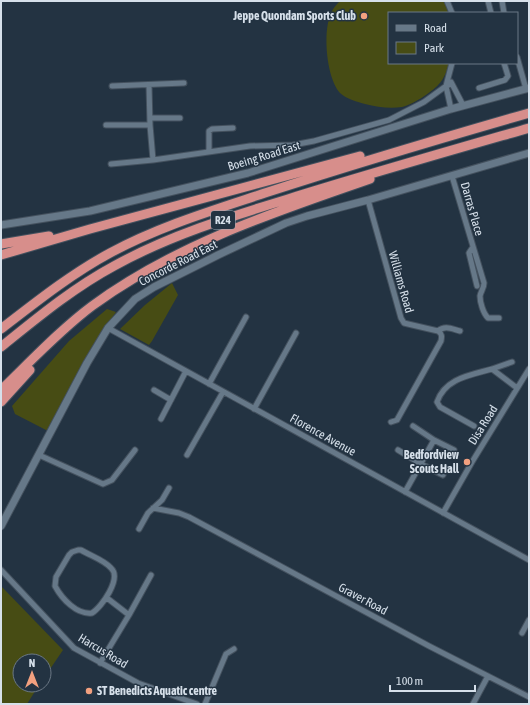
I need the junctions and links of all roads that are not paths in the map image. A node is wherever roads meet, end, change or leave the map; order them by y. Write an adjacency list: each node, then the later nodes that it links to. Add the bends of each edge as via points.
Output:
1 (447, 1): 4 (street)
2 (488, 1): 5 (street)
3 (502, 1): 6 (street)
4 (452, 12)
5 (491, 12)
6 (504, 12)
7 (518, 60): 17 (street)
8 (452, 64): 10 (street)
9 (504, 64): 16 (street, via 508,76 505,80)
10 (448, 79): 12 (street); 15 (street)
11 (184, 84): 13 (street)
12 (452, 84): 15 (street); 18 (street)
13 (149, 85): 14 (street); 21 (street)
14 (112, 86)
15 (446, 86): 19 (street); 29 (street, via 424,102 399,115 328,137 293,145 250,146)
16 (479, 88)
17 (527, 88): 18 (main road, Boeing Road East)
18 (463, 105): 19 (main road, Boeing Road East)
19 (451, 109): 35 (main road, Boeing Road East, via 248,173 90,211)
20 (529, 113): 27 (highway, R24)
21 (150, 118): 22 (street); 24 (street)
22 (180, 118)
23 (106, 125): 24 (street)
24 (150, 125): 31 (street)
25 (233, 128): 29 (street, via 209,131)
26 (529, 128): 28 (highway, R24)
27 (434, 140): 36 (highway, via 347,159); 45 (highway, R24, via 343,167 148,234 76,273)
28 (470, 146): 43 (highway, via 277,211 202,243 112,293); 49 (highway, R24, via 269,204 151,247 81,285)
29 (209, 151): 31 (street)
30 (529, 153): 33 (main road, Concorde Road East)
31 (153, 160): 32 (street)
32 (111, 164)
33 (452, 176): 34 (main road, Concorde Road East); 38 (street, Darras Place)
34 (368, 200): 44 (main road, Concorde Road East, via 286,223 218,254 135,298); 46 (street, Williams Road, via 400,318 404,323)
35 (1, 225)
36 (90, 228): 37 (highway); 39 (highway)
37 (1, 244)
38 (473, 247): 40 (street, via 469,253); 42 (street, Darras Place, via 484,282 480,298 484,312 488,318)
39 (1, 255)
40 (477, 286)
41 (246, 317): 54 (street)
42 (498, 318)
43 (69, 326): 56 (highway); 60 (highway)
44 (108, 328): 53 (street, Florence Avenue); 71 (main road, Concorde Road East)
45 (1, 329)
46 (438, 331): 47 (street, Williams Road, via 448,327); 63 (street, via 441,334 441,341 397,420)
47 (460, 331)
48 (296, 333): 61 (street)
49 (1, 347)
50 (512, 362): 51 (street)
51 (492, 369): 55 (street); 65 (street, via 450,383 437,402 440,407)
52 (529, 369): 55 (street, Disa Road)
53 (186, 371): 54 (street, Florence Avenue); 59 (street)
54 (209, 384): 58 (street, Florence Avenue)
55 (517, 388): 77 (street, Disa Road)
56 (1, 390)
57 (154, 390): 59 (street)
58 (223, 392): 61 (street, Florence Avenue); 70 (street)
59 (171, 400): 62 (street)
60 (1, 402)
61 (254, 409): 75 (street, Florence Avenue)
62 (161, 419)
63 (391, 422)
64 (413, 426): 66 (street)
65 (474, 426)
66 (434, 440): 69 (street); 72 (street)
67 (135, 450): 71 (street, via 118,474 109,482 99,483)
68 (398, 450): 72 (street)
69 (454, 450)
70 (187, 454)
71 (39, 456): 78 (main road, Concorde Road East)
72 (421, 464): 73 (street); 75 (street)
73 (442, 475)
74 (170, 488): 76 (street)
75 (405, 492): 77 (street, Florence Avenue)
76 (153, 508): 79 (street); 89 (street, Graver Road, via 189,517)
77 (442, 513): 80 (street, Florence Avenue)
78 (1, 526)
79 (139, 529)
80 (529, 560)
81 (1, 570): 88 (street, Harcus Road, via 74,648)
82 (151, 575): 84 (street)
83 (107, 598): 83 (street, via 114,579 111,567 81,550 72,552 56,577 57,590 71,605 88,614 95,611); 84 (street)
84 (129, 615): 88 (street)
85 (529, 620): 86 (street)
86 (522, 633)
87 (234, 649): 92 (street, via 226,654)
88 (100, 662): 91 (street, Harcus Road, via 146,686)
89 (488, 676): 90 (street, Graver Road); 93 (street)
90 (529, 697)
91 (197, 704)
92 (205, 704)
93 (473, 704)

